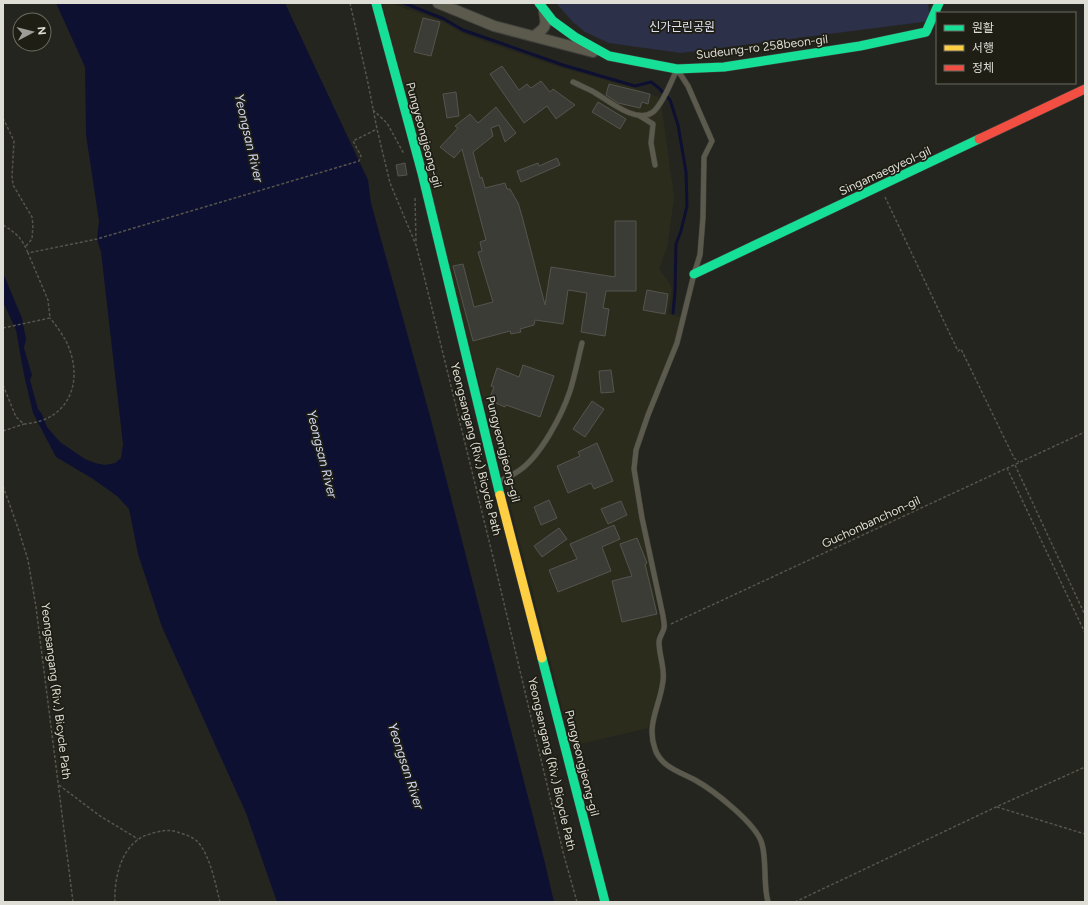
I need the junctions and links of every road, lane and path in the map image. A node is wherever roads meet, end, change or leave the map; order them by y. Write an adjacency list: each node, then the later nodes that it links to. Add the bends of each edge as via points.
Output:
1 (350, 3): 11 (path, Yeongsangang (Riv.) Bicycle Path)
2 (376, 3): 34 (street, Pungyeongjeong-gil, via 422,173)
3 (438, 3): 6 (street, via 494,26)
4 (939, 3): 8 (street, Sudeung-ro 258beon-gil, via 926,32 860,46 724,67)
5 (541, 6): 6 (street, via 546,22 543,30); 7 (street, Sudeung-ro 258beon-gil, via 552,21)
6 (534, 36): 7 (street)
7 (609, 56): 8 (street, Sudeung-ro 258beon-gil)
8 (678, 69): 12 (lane, via 662,101 653,112); 23 (lane, via 712,141 704,157 700,255)
9 (573, 82): 12 (lane, via 593,91 614,106)
10 (1085, 89): 17 (street, Singamaegyeol-gil)
11 (373, 110): 14 (path, Yeongsangang (Riv.) Bicycle Path); 15 (path, via 387,123)
12 (640, 116): 16 (lane, via 653,124 651,143)
13 (3, 118): 21 (path, via 14,141 13,185 32,217 32,239)
14 (377, 130): 20 (path, Yeongsangang (Riv.) Bicycle Path, via 390,183); 22 (path, via 353,141 361,156 359,162 97,239)
15 (407, 159)
16 (655, 165)
17 (880, 186): 23 (street, Singamaegyeol-gil); 31 (path, via 958,351 961,349 1014,458)
18 (415, 192): 20 (path)
19 (3, 225): 21 (path, via 14,232)
20 (416, 245): 47 (path, Yeongsangang (Riv.) Bicycle Path)
21 (26, 246): 22 (path)
22 (28, 253): 24 (path, via 48,300)
23 (694, 274): 37 (lane, via 677,343 648,415 635,456 634,469 642,518)
24 (50, 318): 25 (path); 28 (path, via 66,340 72,361 74,374 71,393 64,406 53,415)
25 (3, 328)
26 (582, 343): 34 (lane, via 570,391 553,429 520,470)
27 (3, 385): 28 (path, via 16,417)
28 (24, 424): 29 (path)
29 (3, 431)
30 (1085, 432): 31 (path, Guchonbanchon-gil)
31 (1019, 462): 32 (path, Guchonbanchon-gil)
32 (1014, 465): 33 (path, Guchonbanchon-gil); 36 (path)
33 (1007, 468): 37 (path, Guchonbanchon-gil); 38 (path)
34 (497, 482): 48 (street, Pungyeongjeong-gil)
35 (3, 486): 40 (path, Yeongsangang (Riv.) Bicycle Path, via 28,560)
36 (1085, 615)
37 (664, 628): 49 (lane, via 659,642 664,670 663,683 651,728 651,738 658,757 665,764 725,801 756,832 762,844)
38 (1085, 633)
39 (1085, 767): 41 (path)
40 (59, 785): 43 (path, via 100,816); 44 (path, Yeongsangang (Riv.) Bicycle Path)
41 (996, 807): 42 (path); 50 (path)
42 (1085, 834)
43 (138, 839): 45 (path, via 119,866 114,890); 46 (path, via 166,830 185,834 197,841 209,864)
44 (73, 902)
45 (115, 902)
46 (220, 902)
47 (577, 902)
48 (605, 902)
49 (768, 902)
50 (795, 902)

